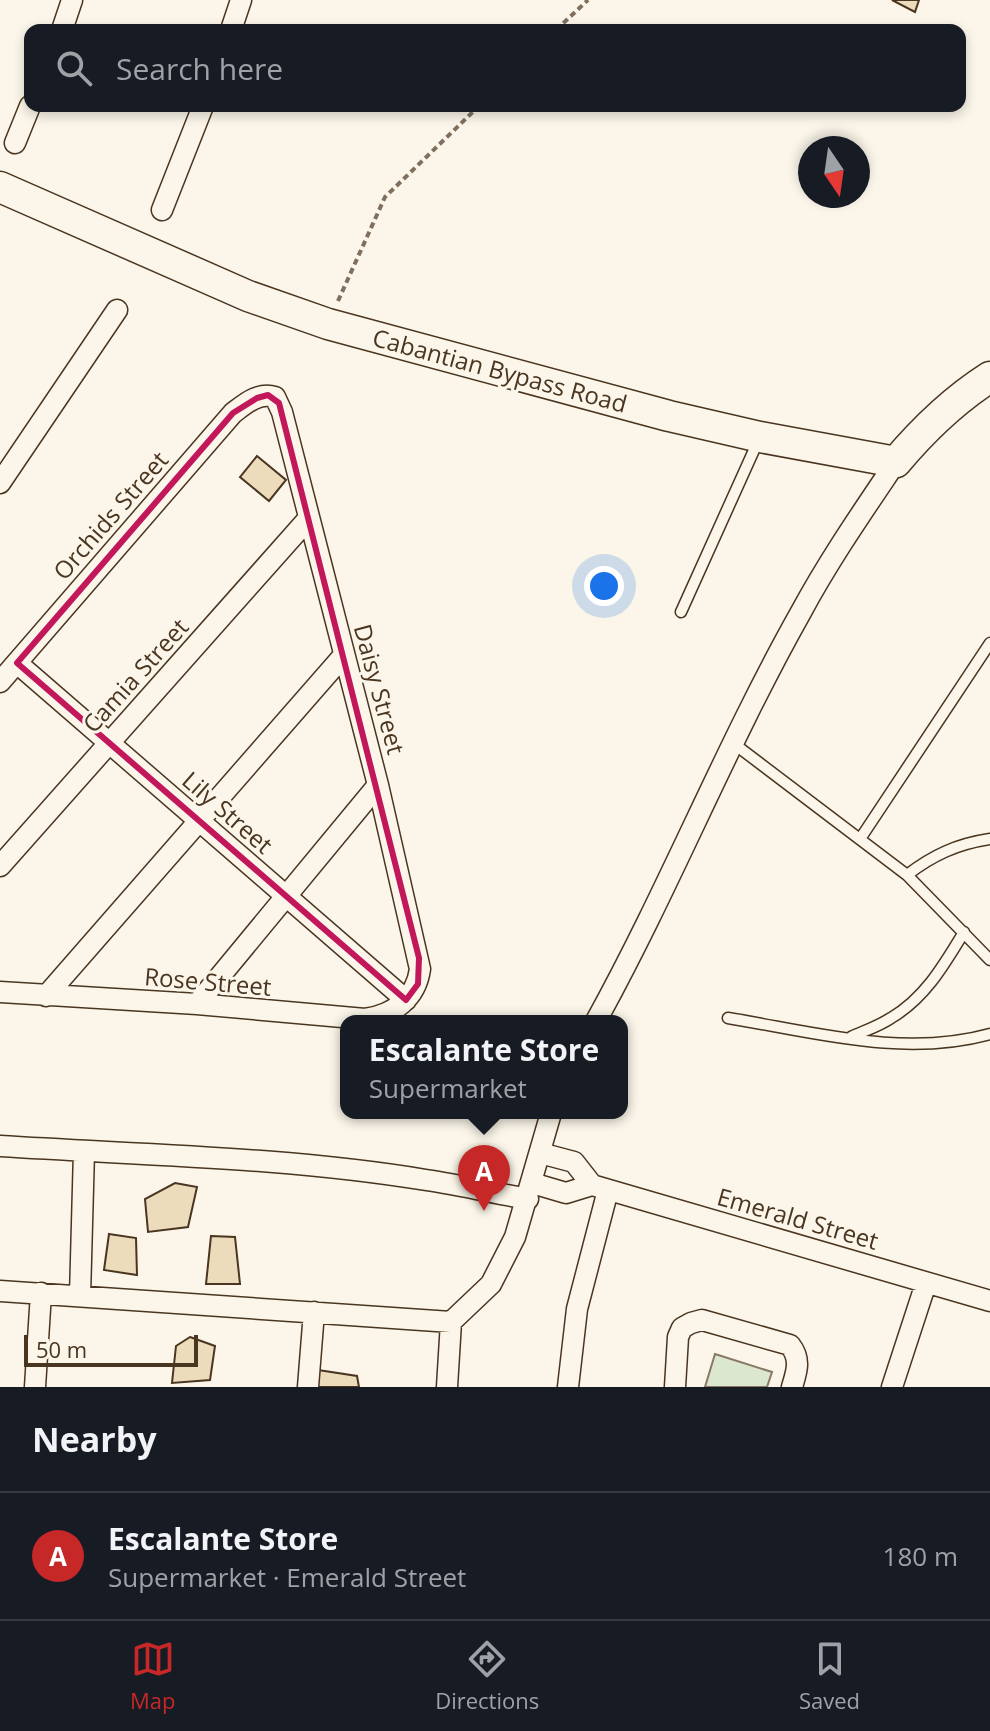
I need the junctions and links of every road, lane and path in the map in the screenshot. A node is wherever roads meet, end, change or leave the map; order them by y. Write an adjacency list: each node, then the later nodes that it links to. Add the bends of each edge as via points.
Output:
1 (72, 0): 4 (street)
2 (241, 0): 5 (street)
3 (588, 0): 6 (path)
4 (64, 24)
5 (233, 24)
6 (562, 24)
7 (28, 112): 10 (street)
8 (201, 112): 12 (street)
9 (473, 112): 14 (path, via 385,197)
10 (15, 143)
11 (0, 187): 14 (main road, Cabantian Bypass Road, via 208,280)
12 (162, 210)
13 (117, 310): 19 (street)
14 (328, 324): 17 (main road, Cabantian Bypass Road)
15 (990, 377): 18 (main road, via 938,417)
16 (268, 395): 20 (street, Daisy Street, via 279,403); 24 (street, Orchids Street, via 233,413)
17 (760, 437): 18 (main road, Cabantian Bypass Road); 21 (lane)
18 (896, 462): 27 (street, via 801,611)
19 (0, 483)
20 (309, 518): 23 (street, Daisy Street); 26 (street, Camia Street)
21 (681, 612)
22 (990, 643): 30 (lane)
23 (344, 655): 28 (street, Daisy Street); 29 (street)
24 (17, 663): 25 (street, Orchids Street); 26 (street, Lily Street)
25 (0, 682)
26 (109, 743): 29 (street, Lily Street); 32 (street, Camia Street)
27 (733, 743): 30 (lane); 42 (street)
28 (378, 785): 34 (street); 39 (street, Daisy Street, via 420,965 418,984)
29 (199, 821): 34 (street, Lily Street); 38 (street)
30 (860, 839): 33 (lane)
31 (990, 839): 33 (lane, via 963,843 928,858)
32 (0, 866)
33 (907, 875): 35 (lane)
34 (286, 896): 39 (street, Lily Street); 40 (street)
35 (964, 932): 36 (lane); 46 (lane, via 937,977 916,998 892,1018)
36 (990, 960)
37 (0, 992): 38 (street, Rose Street)
38 (46, 996): 40 (street, Rose Street)
39 (406, 1000): 41 (street, Rose Street)
40 (197, 1004): 43 (street, Rose Street)
41 (385, 1015)
42 (599, 1015)
43 (340, 1018)
44 (728, 1018): 46 (lane)
45 (990, 1034): 46 (lane, via 960,1043 915,1046)
46 (848, 1038)
47 (549, 1119): 50 (street)
48 (0, 1146): 49 (street, Emerald Street)
49 (84, 1151): 52 (street, Emerald Street, via 343,1169); 56 (street)
50 (540, 1153): 51 (street, Emerald Street, via 574,1162); 52 (street)
51 (600, 1188): 52 (street, Emerald Street); 53 (street, Emerald Street); 63 (street)
52 (530, 1191): 59 (street, via 491,1284)
53 (926, 1283): 57 (street, Emerald Street); 66 (street)
54 (0, 1291): 55 (street)
55 (41, 1293): 56 (street); 60 (street)
56 (80, 1296): 58 (street)
57 (990, 1301)
58 (314, 1312): 59 (street); 61 (street)
59 (451, 1322): 62 (street)
60 (35, 1387)
61 (308, 1387)
62 (447, 1387)
63 (568, 1387)
64 (675, 1387): 65 (street, via 680,1332 686,1324 702,1320 790,1345 798,1364)
65 (792, 1387)
66 (892, 1387)

